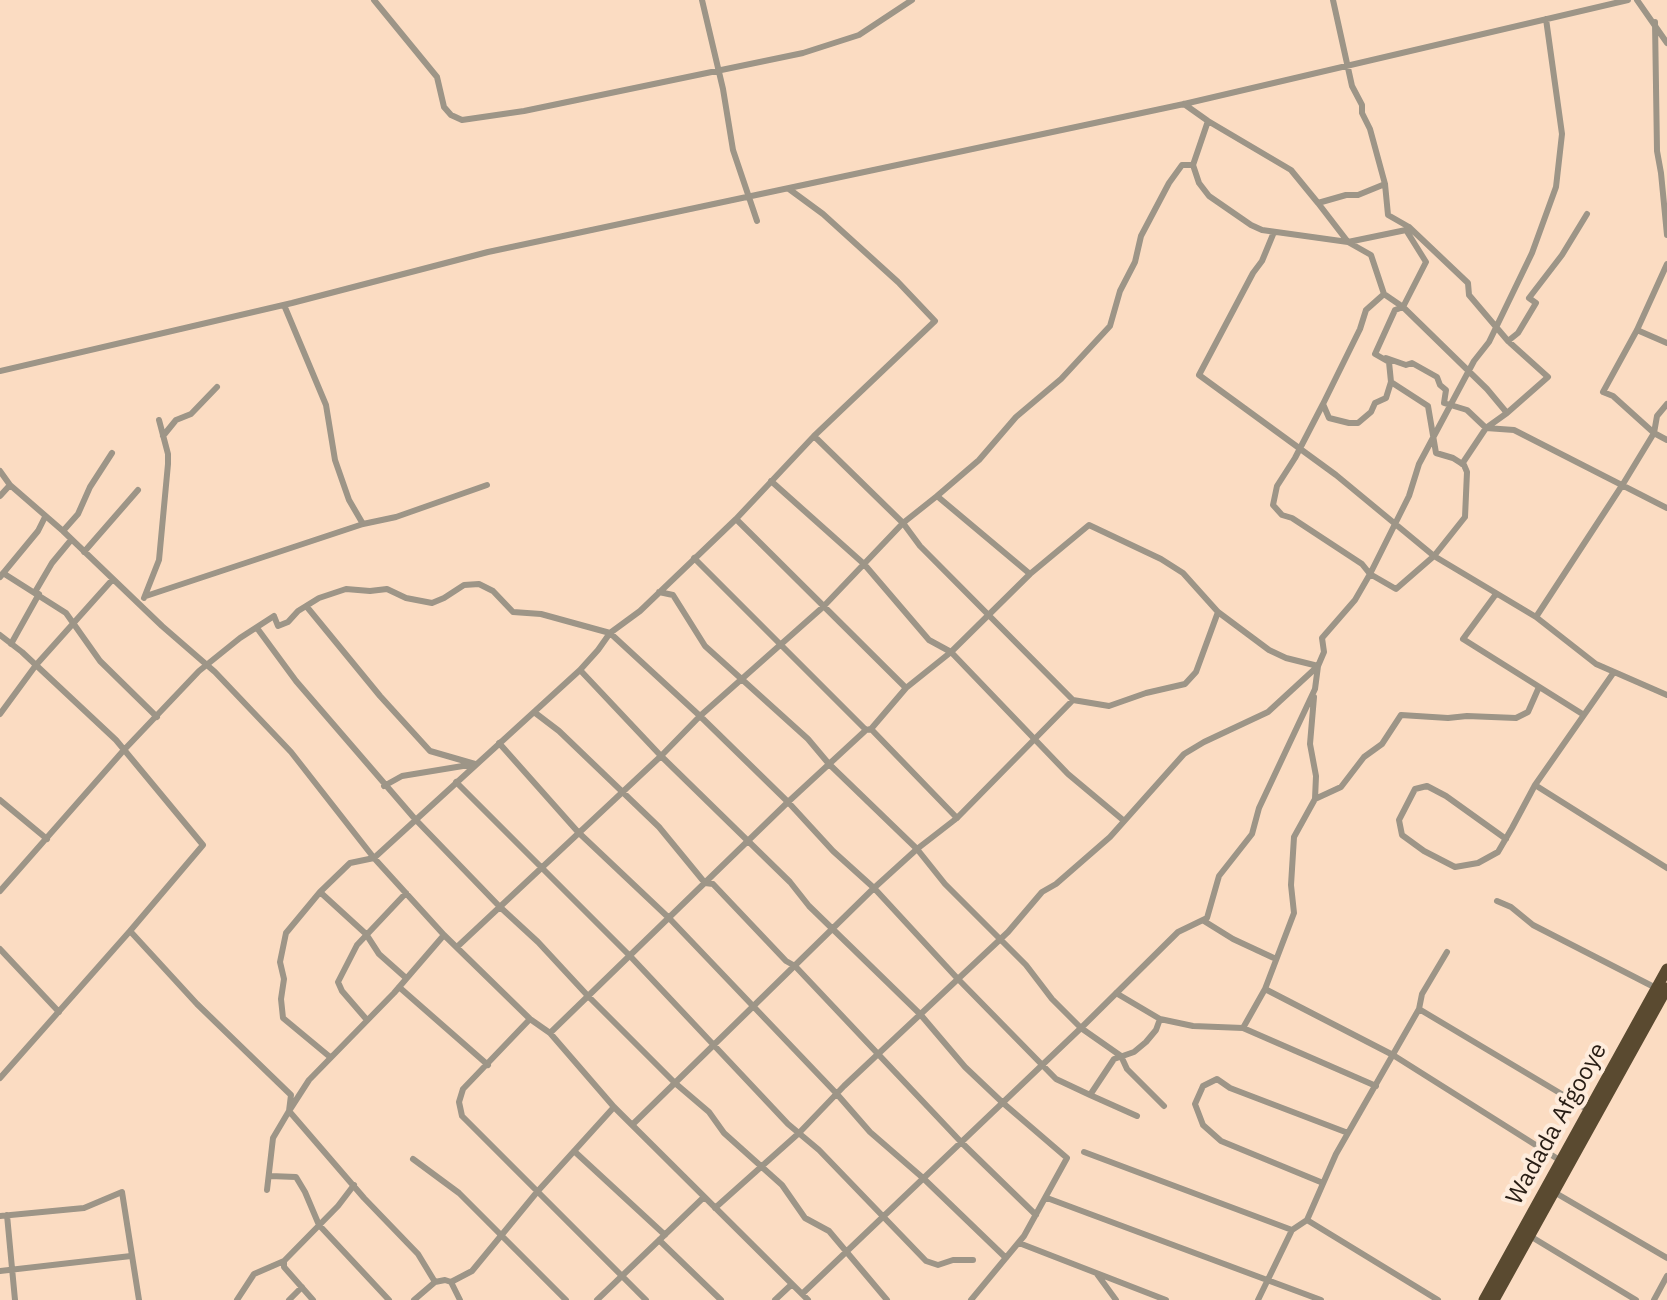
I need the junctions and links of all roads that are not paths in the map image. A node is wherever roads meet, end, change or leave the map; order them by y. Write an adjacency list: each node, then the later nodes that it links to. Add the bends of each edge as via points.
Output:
1 (374, 0): 11 (street, via 437,77 444,107 462,120)
2 (702, 0): 11 (street)
3 (912, 0): 11 (street, via 859,35 803,53)
4 (1333, 0): 10 (street)
5 (1628, 0): 7 (street)
6 (1637, 0): 8 (street)
7 (1546, 19): 10 (street); 29 (street, via 1562,134 1556,187 1532,253)
8 (1655, 22): 9 (street); 23 (street, via 1657,151)
9 (1667, 43)
10 (1347, 64): 12 (street); 15 (street)
11 (719, 69): 17 (street, via 733,150)
12 (1184, 104): 13 (street); 16 (street)
13 (1208, 121): 14 (street); 18 (street, via 1291,170)
14 (1193, 165): 22 (street, via 1209,196 1251,225); 59 (street, via 1182,165 1141,236 1110,326)
15 (1385, 184): 18 (street); 21 (street, via 1388,215)
16 (789, 189): 17 (street); 46 (street, via 834,223 935,321)
17 (749, 197): 20 (street); 27 (street, via 488,252)
18 (1318, 203): 24 (street)
19 (1587, 214): 31 (street, via 1529,298 1536,303)
20 (757, 221)
21 (1407, 229): 24 (street); 28 (street, via 1426,262); 29 (street, via 1468,283 1469,295)
22 (1274, 232): 24 (street); 49 (street, via 1199,375)
23 (1667, 235)
24 (1348, 242): 26 (street, via 1371,255)
25 (1667, 264): 30 (street)
26 (1384, 294): 28 (street); 38 (street, via 1366,310)
27 (284, 305): 34 (street); 65 (street, via 326,405 335,460)
28 (1403, 307): 33 (street, via 1395,310); 35 (street)
29 (1496, 326): 31 (street); 35 (street)
30 (1637, 330): 32 (street); 44 (street, via 1603,392)
31 (1508, 341): 41 (street, via 1548,377)
32 (1667, 343)
33 (1375, 354): 36 (street, via 1389,362); 40 (street, via 1412,363 1437,377 1446,390 1444,403)
34 (0, 371)
35 (1470, 372): 40 (street); 41 (street)
36 (1391, 382): 38 (street, via 1386,398 1358,423 1329,418); 47 (street, via 1428,406)
37 (217, 387): 45 (street)
38 (1323, 404): 49 (street)
39 (1667, 404): 44 (street, via 1657,416)
40 (1452, 405): 43 (street, via 1467,410); 47 (street)
41 (1507, 413): 43 (street)
42 (159, 420): 45 (street)
43 (1486, 428): 51 (street); 54 (street, via 1514,430)
44 (1654, 433): 48 (street); 54 (street)
45 (163, 436): 79 (street, via 168,464 159,560)
46 (814, 436): 53 (street); 64 (street)
47 (1433, 438): 51 (street, via 1436,453); 63 (street)
48 (1667, 440)
49 (1301, 449): 63 (street); 73 (street, via 1277,486 1273,505)
50 (112, 453): 66 (street)
51 (1462, 464): 69 (street, via 1467,472 1465,517)
52 (0, 471): 55 (street)
53 (771, 481): 62 (street); 71 (street)
54 (1623, 484): 60 (street); 85 (street)
55 (10, 485): 58 (street); 61 (street)
56 (487, 485): 65 (street)
57 (138, 490): 68 (street)
58 (0, 496)
59 (937, 496): 64 (street); 72 (street)
60 (1667, 508)
61 (45, 517): 66 (street); 74 (street)
62 (736, 519): 70 (street); 82 (street)
63 (1395, 522): 69 (street); 73 (street)
64 (903, 523): 71 (street); 84 (street)
65 (363, 524): 79 (street)
66 (63, 531): 67 (street)
67 (71, 540): 68 (street); 77 (street)
68 (84, 552): 75 (street)
69 (1434, 556): 73 (street, via 1396,589); 78 (street)
70 (694, 558): 76 (street); 90 (street)
71 (864, 564): 82 (street); 92 (street, via 929,640)
72 (1030, 574): 83 (street, via 1089,525 1183,573); 84 (street)
73 (1370, 574): 95 (street, via 1322,638)
74 (2, 575): 77 (street)
75 (113, 579): 80 (street); 86 (street)
76 (659, 592): 88 (street); 98 (street, via 673,595 705,646)
77 (37, 593): 86 (street); 91 (street)
78 (1496, 594): 85 (street); 100 (street, via 1463,639)
79 (146, 596): 80 (street)
80 (139, 602): 93 (street)
81 (307, 607): 87 (street, via 288,622 278,626 274,616); 88 (street, via 346,589 387,589 432,603 472,583 488,587 513,612); 115 (street, via 430,751)
82 (823, 607): 90 (street); 101 (street)
83 (1218, 612): 95 (street, via 1269,650); 104 (street, via 1196,672 1185,684 1109,706)
84 (988, 615): 92 (street); 104 (street)
85 (1536, 617): 97 (street)
86 (75, 624): 94 (street); 109 (street, via 100,661)
87 (257, 628): 93 (street); 119 (street)
88 (610, 633): 96 (street); 108 (street)
89 (0, 635): 91 (street)
90 (780, 643): 98 (street); 110 (street)
91 (11, 644): 94 (street)
92 (951, 652): 101 (street); 111 (street)
93 (207, 664): 109 (street); 132 (street, via 291,752)
94 (36, 665): 106 (street); 113 (street)
95 (1318, 666): 102 (street); 126 (street, via 1268,712 1184,754)
96 (580, 670): 105 (street); 114 (street)
97 (1614, 672): 103 (street); 107 (street)
98 (740, 679): 108 (street); 116 (street)
99 (1667, 682): 103 (street)
100 (1539, 687): 107 (street); 121 (street, via 1528,712 1516,718 1401,715 1341,787)
101 (906, 688): 110 (street)
102 (1315, 689): 121 (street, via 1310,744); 143 (street, via 1252,834 1219,876)
103 (1664, 693)
104 (1073, 700): 111 (street)
105 (534, 712): 112 (street); 120 (street)
106 (0, 714)
107 (1584, 715): 118 (street)
108 (700, 716): 114 (street); 123 (street)
109 (157, 717): 113 (street)
110 (869, 729): 116 (street); 124 (street)
111 (1036, 738): 124 (street); 126 (street, via 1068,774)
112 (499, 743): 115 (street); 127 (street)
113 (123, 751): 128 (street); 145 (street, via 203,845)
114 (661, 756): 120 (street); 130 (street)
115 (475, 764): 117 (street); 119 (street, via 402,776)
116 (829, 764): 123 (street); 131 (street)
117 (456, 782): 125 (street); 134 (street)
118 (1535, 785): 129 (street); 133 (street)
119 (384, 786): 125 (street)
120 (621, 792): 127 (street); 135 (street, via 659,827)
121 (1315, 799): 153 (street, via 1294,837 1294,913)
122 (0, 800): 128 (street)
123 (788, 802): 130 (street); 136 (street)
124 (957, 818): 131 (street)
125 (415, 819): 132 (street); 141 (street)
126 (1123, 820): 148 (street, via 1110,837 1042,892)
127 (578, 832): 134 (street); 142 (street)
128 (47, 839): 137 (street)
129 (1506, 839): 129 (street, via 1498,852 1478,863 1455,867 1402,835 1399,820 1415,789 1427,786)
130 (749, 842): 135 (street); 144 (street)
131 (917, 849): 136 (street); 148 (street)
132 (374, 858): 138 (street, via 350,863); 139 (street)
133 (1667, 868)
134 (540, 869): 141 (street); 152 (street)
135 (705, 883): 142 (street); 154 (street, via 713,884)
136 (874, 888): 144 (street); 157 (street)
137 (0, 891)
138 (320, 892): 146 (street); 177 (street, via 286,933 281,999 283,1018)
139 (406, 893): 146 (street); 147 (street)
140 (1497, 901): 159 (street, via 1533,925)
141 (500, 907): 149 (street); 162 (street)
142 (669, 918): 152 (street); 163 (street)
143 (1204, 921): 153 (street); 161 (street, via 1178,932)
144 (832, 929): 154 (street); 166 (street)
145 (130, 931): 165 (street); 188 (street, via 291,1095)
146 (366, 934): 156 (street); 169 (street, via 338,982)
147 (444, 935): 149 (street); 156 (street)
148 (999, 940): 157 (street); 170 (street)
149 (457, 947): 167 (street)
150 (0, 949): 165 (street)
151 (1447, 952): 164 (street)
152 (630, 956): 162 (street); 173 (street)
153 (1276, 959): 160 (street)
154 (795, 966): 163 (street); 174 (street)
155 (1667, 969): 159 (highway, Wadada Afgooye)
156 (406, 978): 158 (street)
157 (957, 978): 166 (street); 178 (street)
158 (399, 987): 169 (street); 179 (street)
159 (1662, 988): 189 (highway, Wadada Afgooye); 206 (highway, Wadada Afgooye)
160 (1265, 989): 171 (street); 175 (street)
161 (1116, 993): 168 (street); 170 (street)
162 (588, 996): 172 (street); 181 (street)
163 (753, 1005): 173 (street); 183 (street)
164 (1419, 1009): 175 (street); 189 (street)
165 (59, 1012): 180 (street)
166 (920, 1014): 174 (street); 185 (street)
167 (530, 1019): 172 (street); 179 (street)
168 (1160, 1019): 171 (street); 176 (street, via 1146,1042)
169 (367, 1020): 177 (street)
170 (1081, 1028): 176 (street); 178 (street)
171 (1243, 1028): 182 (street)
172 (550, 1033): 187 (street)
173 (714, 1046): 181 (street); 192 (street)
174 (878, 1054): 183 (street); 194 (street)
175 (1393, 1055): 182 (street); 198 (street)
176 (1121, 1056): 184 (street); 186 (street, via 1132,1075)
177 (330, 1057): 188 (street)
178 (1043, 1064): 184 (street, via 1056,1079); 185 (street)
179 (488, 1065): 205 (street, via 463,1089 462,1116)
180 (0, 1078)
181 (675, 1083): 191 (street); 199 (street)
182 (1376, 1086): 193 (street)
183 (836, 1093): 192 (street); 201 (street, via 870,1132)
184 (1090, 1095): 190 (street)
185 (1003, 1103): 194 (street); 208 (street, via 1067,1158)
186 (1164, 1106)
187 (614, 1107): 191 (street); 195 (street)
188 (289, 1111): 200 (street, via 273,1138); 203 (street)
189 (1590, 1111): 198 (highway, Wadada Afgooye)
190 (1137, 1116)
191 (632, 1125): 207 (street)
192 (799, 1133): 199 (street); 210 (street)
193 (1348, 1133): 202 (street); 202 (street, via 1217,1079 1203,1086 1195,1104 1203,1125 1221,1141)
194 (962, 1143): 201 (street); 212 (street)
195 (574, 1151): 205 (street); 218 (street)
196 (1084, 1152): 215 (street)
197 (413, 1159): 217 (street, via 459,1193)
198 (1561, 1161): 258 (highway, Wadada Afgooye)
199 (761, 1167): 209 (street); 220 (street, via 782,1185 805,1218 829,1231)
200 (270, 1176): 204 (street); 214 (street, via 296,1177)
201 (923, 1178): 210 (street); 222 (street)
202 (1323, 1183): 213 (street)
203 (354, 1185): 214 (street); 232 (street, via 418,1254)
204 (267, 1190)
205 (537, 1192): 217 (street); 229 (street)
206 (1554, 1192): 216 (highway, Wadada Afgooye); 223 (street)
207 (704, 1197): 209 (street); 218 (street)
208 (1047, 1198): 212 (street); 231 (street)
209 (715, 1208): 234 (street)
210 (884, 1214): 220 (street); 224 (street, via 931,1264)
211 (4, 1215): 221 (street, via 84,1208 122,1192); 226 (street)
212 (1036, 1215): 219 (street)
213 (1307, 1220): 215 (street); 257 (street)
214 (319, 1225): 225 (street); 242 (street)
215 (1292, 1230): 231 (street)
216 (1530, 1236): 259 (highway, Wadada Afgooye); 260 (street)
217 (502, 1237): 233 (street, via 472,1271); 245 (street)
218 (662, 1237): 229 (street); 248 (street)
219 (1019, 1243): 222 (street); 228 (street)
220 (845, 1253): 236 (street); 251 (street)
221 (131, 1256): 226 (street); 238 (street)
222 (1006, 1258): 252 (street)
223 (1667, 1258)
224 (973, 1260)
225 (284, 1261): 235 (street); 239 (street, via 254,1274)
226 (13, 1270): 227 (street); 237 (street)
227 (0, 1271)
228 (1097, 1273): 253 (street); 254 (street)
229 (622, 1276): 246 (street); 247 (street)
230 (1667, 1276): 261 (street)
231 (1267, 1280): 255 (street); 256 (street)
232 (435, 1282): 233 (street); 243 (street)
233 (451, 1282): 244 (street)
234 (792, 1284): 236 (street); 249 (street)
235 (302, 1287): 240 (street); 241 (street)
236 (802, 1294): 250 (street)
237 (15, 1300)
238 (139, 1300)
239 (237, 1300)
240 (289, 1300)
241 (313, 1300)
242 (389, 1300)
243 (414, 1300)
244 (460, 1300)
245 (566, 1300)
246 (597, 1300)
247 (646, 1300)
248 (721, 1300)
249 (775, 1300)
250 (808, 1300)
251 (887, 1300)
252 (971, 1300)
253 (1116, 1300)
254 (1166, 1300)
255 (1258, 1300)
256 (1321, 1300)
257 (1438, 1300)
258 (1484, 1300)
259 (1494, 1300)
260 (1636, 1300)
261 (1654, 1300)

